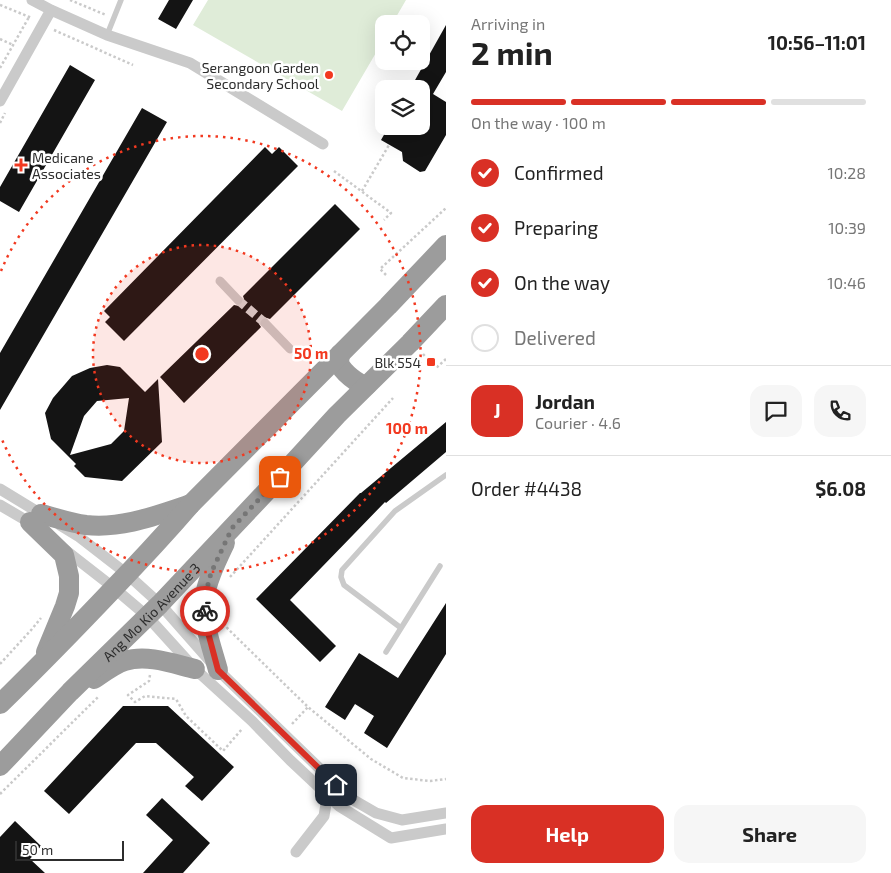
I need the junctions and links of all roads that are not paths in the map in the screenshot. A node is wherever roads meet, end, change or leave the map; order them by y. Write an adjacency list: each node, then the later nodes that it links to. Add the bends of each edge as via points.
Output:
1 (32, 0): 3 (street)
2 (121, 0): 4 (lane)
3 (51, 10): 4 (street); 5 (street)
4 (107, 35): 6 (street, via 190,63)
5 (0, 101)
6 (323, 144)
7 (444, 242): 13 (highway, via 429,262)
8 (220, 281): 9 (street)
9 (238, 300)
10 (446, 305): 14 (highway, Ang Mo Kio Avenue 3)
11 (265, 324): 12 (street)
12 (290, 349)
13 (340, 354): 14 (highway, via 342,368 359,384); 17 (highway)
14 (367, 386): 20 (highway, Ang Mo Kio Avenue 3)
15 (446, 475): 24 (lane, via 395,511 342,570 344,585)
16 (0, 489): 19 (street)
17 (191, 504): 19 (highway, via 156,516 105,526); 22 (highway)
18 (0, 505): 19 (street)
19 (35, 518): 22 (street); 22 (street, via 78,536); 26 (highway, via 64,555 69,576 66,606)
20 (232, 528): 23 (highway, Ang Mo Kio Avenue 3); 28 (highway, via 211,573 204,600 206,625)
21 (440, 566): 24 (lane)
22 (120, 581): 23 (street); 23 (street); 26 (highway)
23 (153, 610): 27 (street); 28 (street); 29 (highway, Ang Mo Kio Avenue 3)
24 (401, 628): 25 (lane)
25 (386, 652)
26 (38, 667): 30 (highway)
27 (195, 669): 29 (highway, via 142,658 124,661); 32 (street)
28 (218, 670): 33 (street, via 350,798 376,813 402,820)
29 (70, 692): 31 (highway, Ang Mo Kio Avenue 3)
30 (0, 704)
31 (0, 766)
32 (324, 792): 34 (street, via 339,806 391,838); 35 (street, via 324,816)
33 (446, 813)
34 (446, 829)
35 (296, 852)

